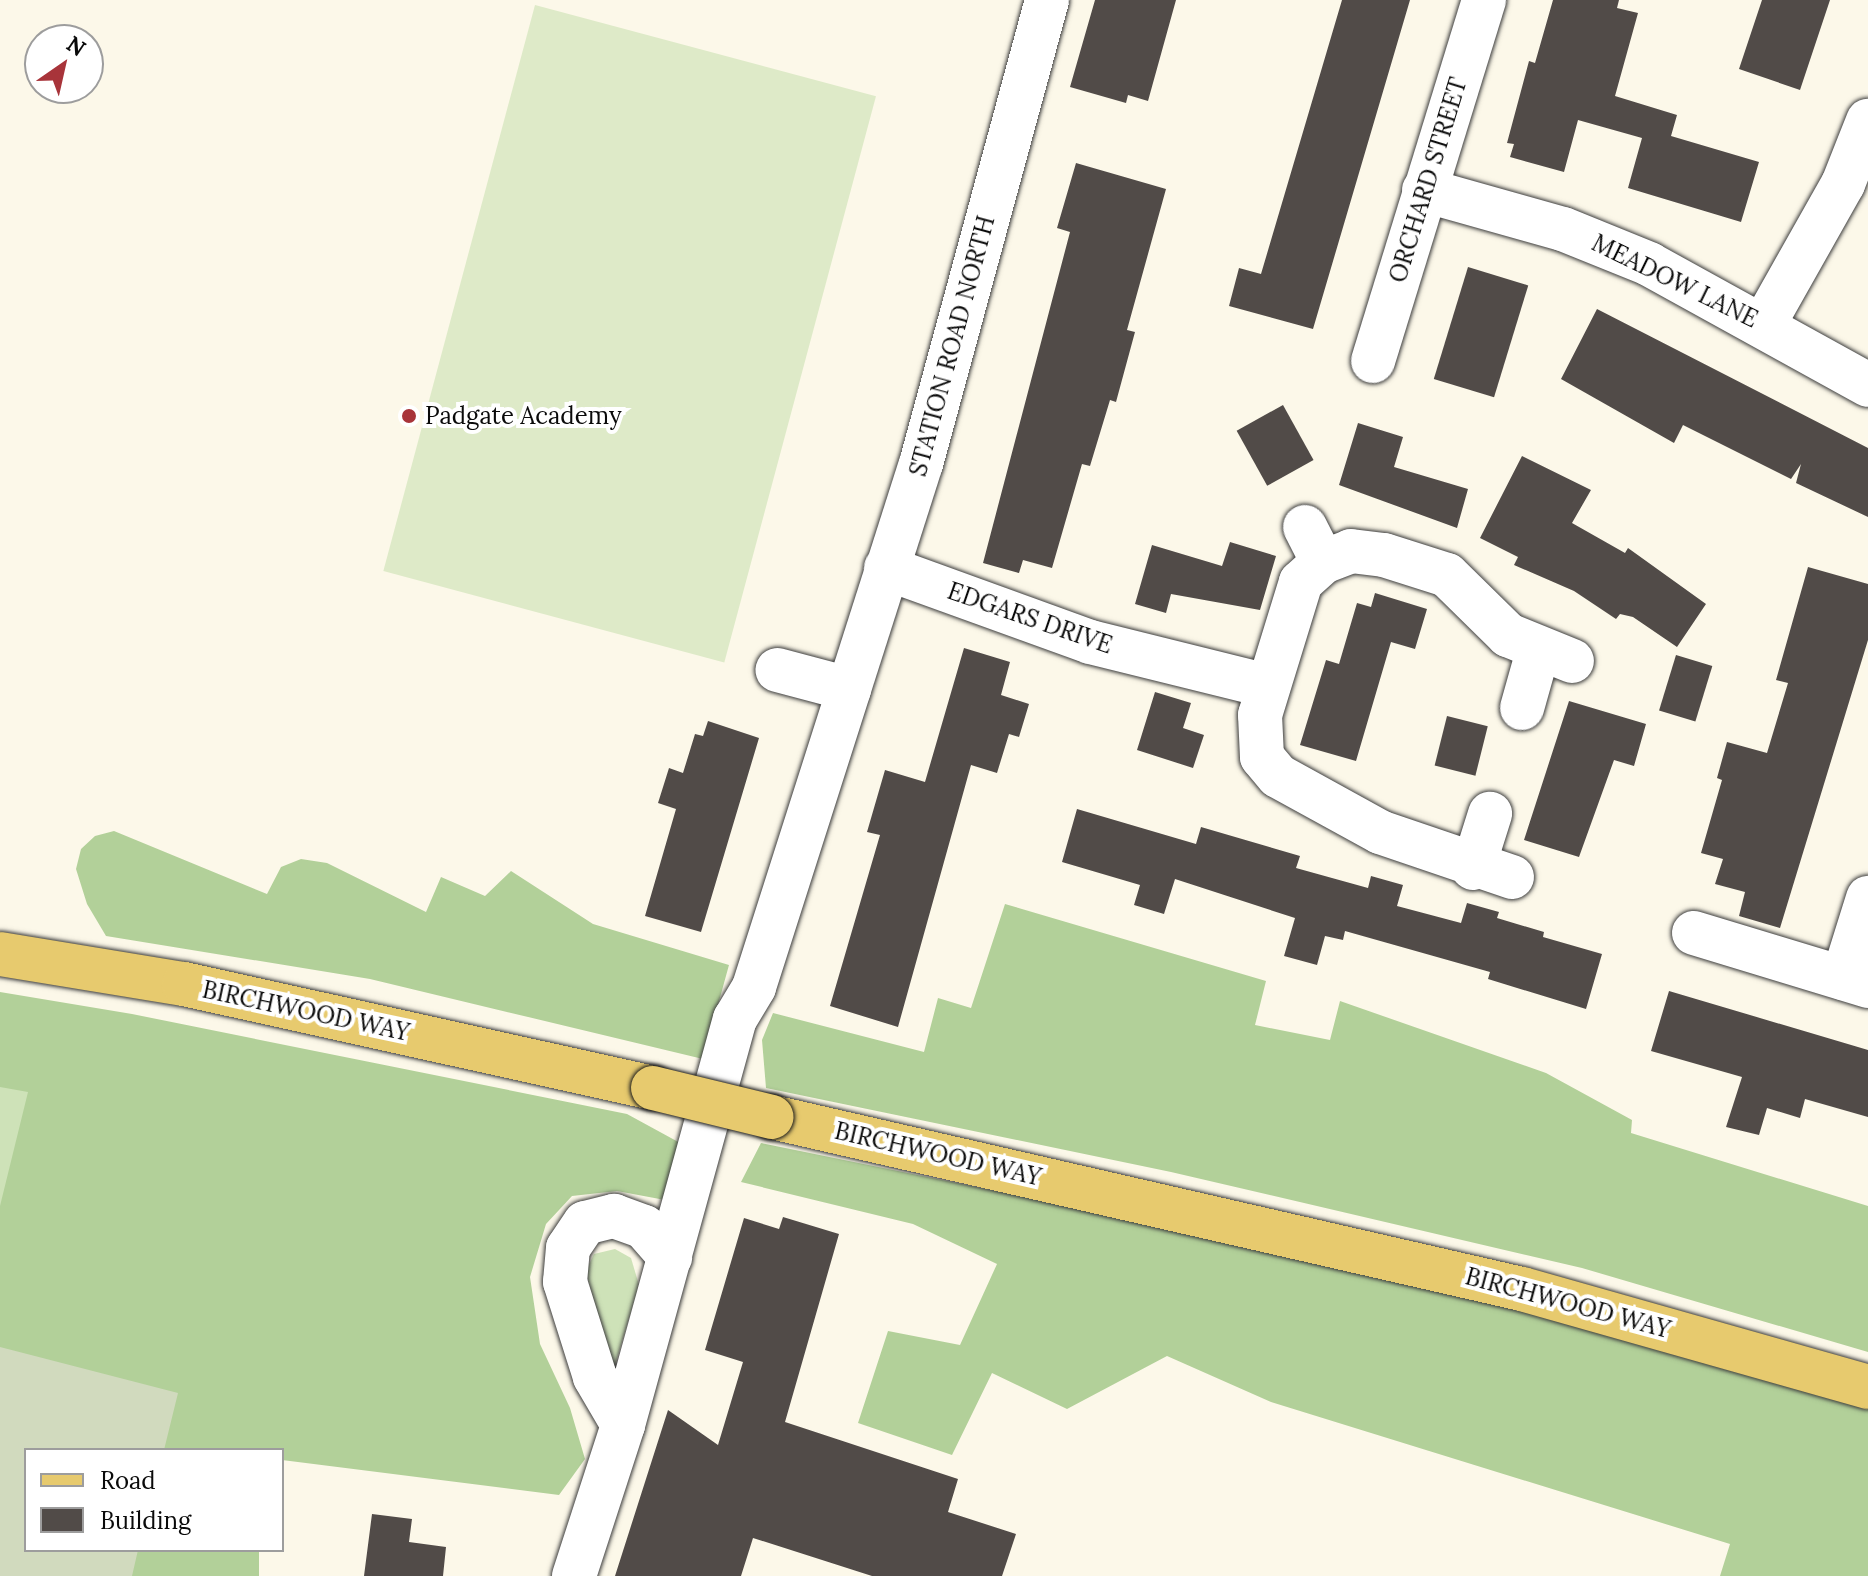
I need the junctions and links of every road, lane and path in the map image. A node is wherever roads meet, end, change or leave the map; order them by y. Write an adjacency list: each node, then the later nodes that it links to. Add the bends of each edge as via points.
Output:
1 (1047, 0): 8 (street, STATION ROAD NORTH, via 921,464)
2 (1484, 0): 4 (street, ORCHARD STREET)
3 (1868, 121): 5 (street, via 1843,184)
4 (1424, 190): 5 (street, MEADOW LANE, via 1608,246); 6 (street, ORCHARD STREET)
5 (1764, 324): 7 (street, MEADOW LANE)
6 (1373, 361)
7 (1868, 385)
8 (886, 568): 10 (street, EDGARS DRIVE, via 1090,642); 11 (street, STATION ROAD NORTH)
9 (777, 670): 11 (street)
10 (1268, 686): 12 (street, via 1314,544 1429,566 1464,586 1508,635 1555,656); 13 (street, via 1258,729 1268,768 1380,832 1493,872)
11 (849, 689): 18 (street, STATION ROAD NORTH, via 754,987 735,1019)
12 (1522, 708)
13 (1490, 814)
14 (1868, 898): 17 (street)
15 (1694, 933): 17 (street)
16 (0, 954): 19 (main road, BIRCHWOOD WAY, bridge, via 184,984 1522,1289)
17 (1856, 982)
18 (670, 1257): 20 (street, STATION ROAD NORTH); 20 (street, via 644,1227 614,1216 585,1223 568,1248 565,1282 595,1377)
19 (1868, 1387)
20 (623, 1425): 21 (street, STATION ROAD NORTH)
21 (574, 1576)

